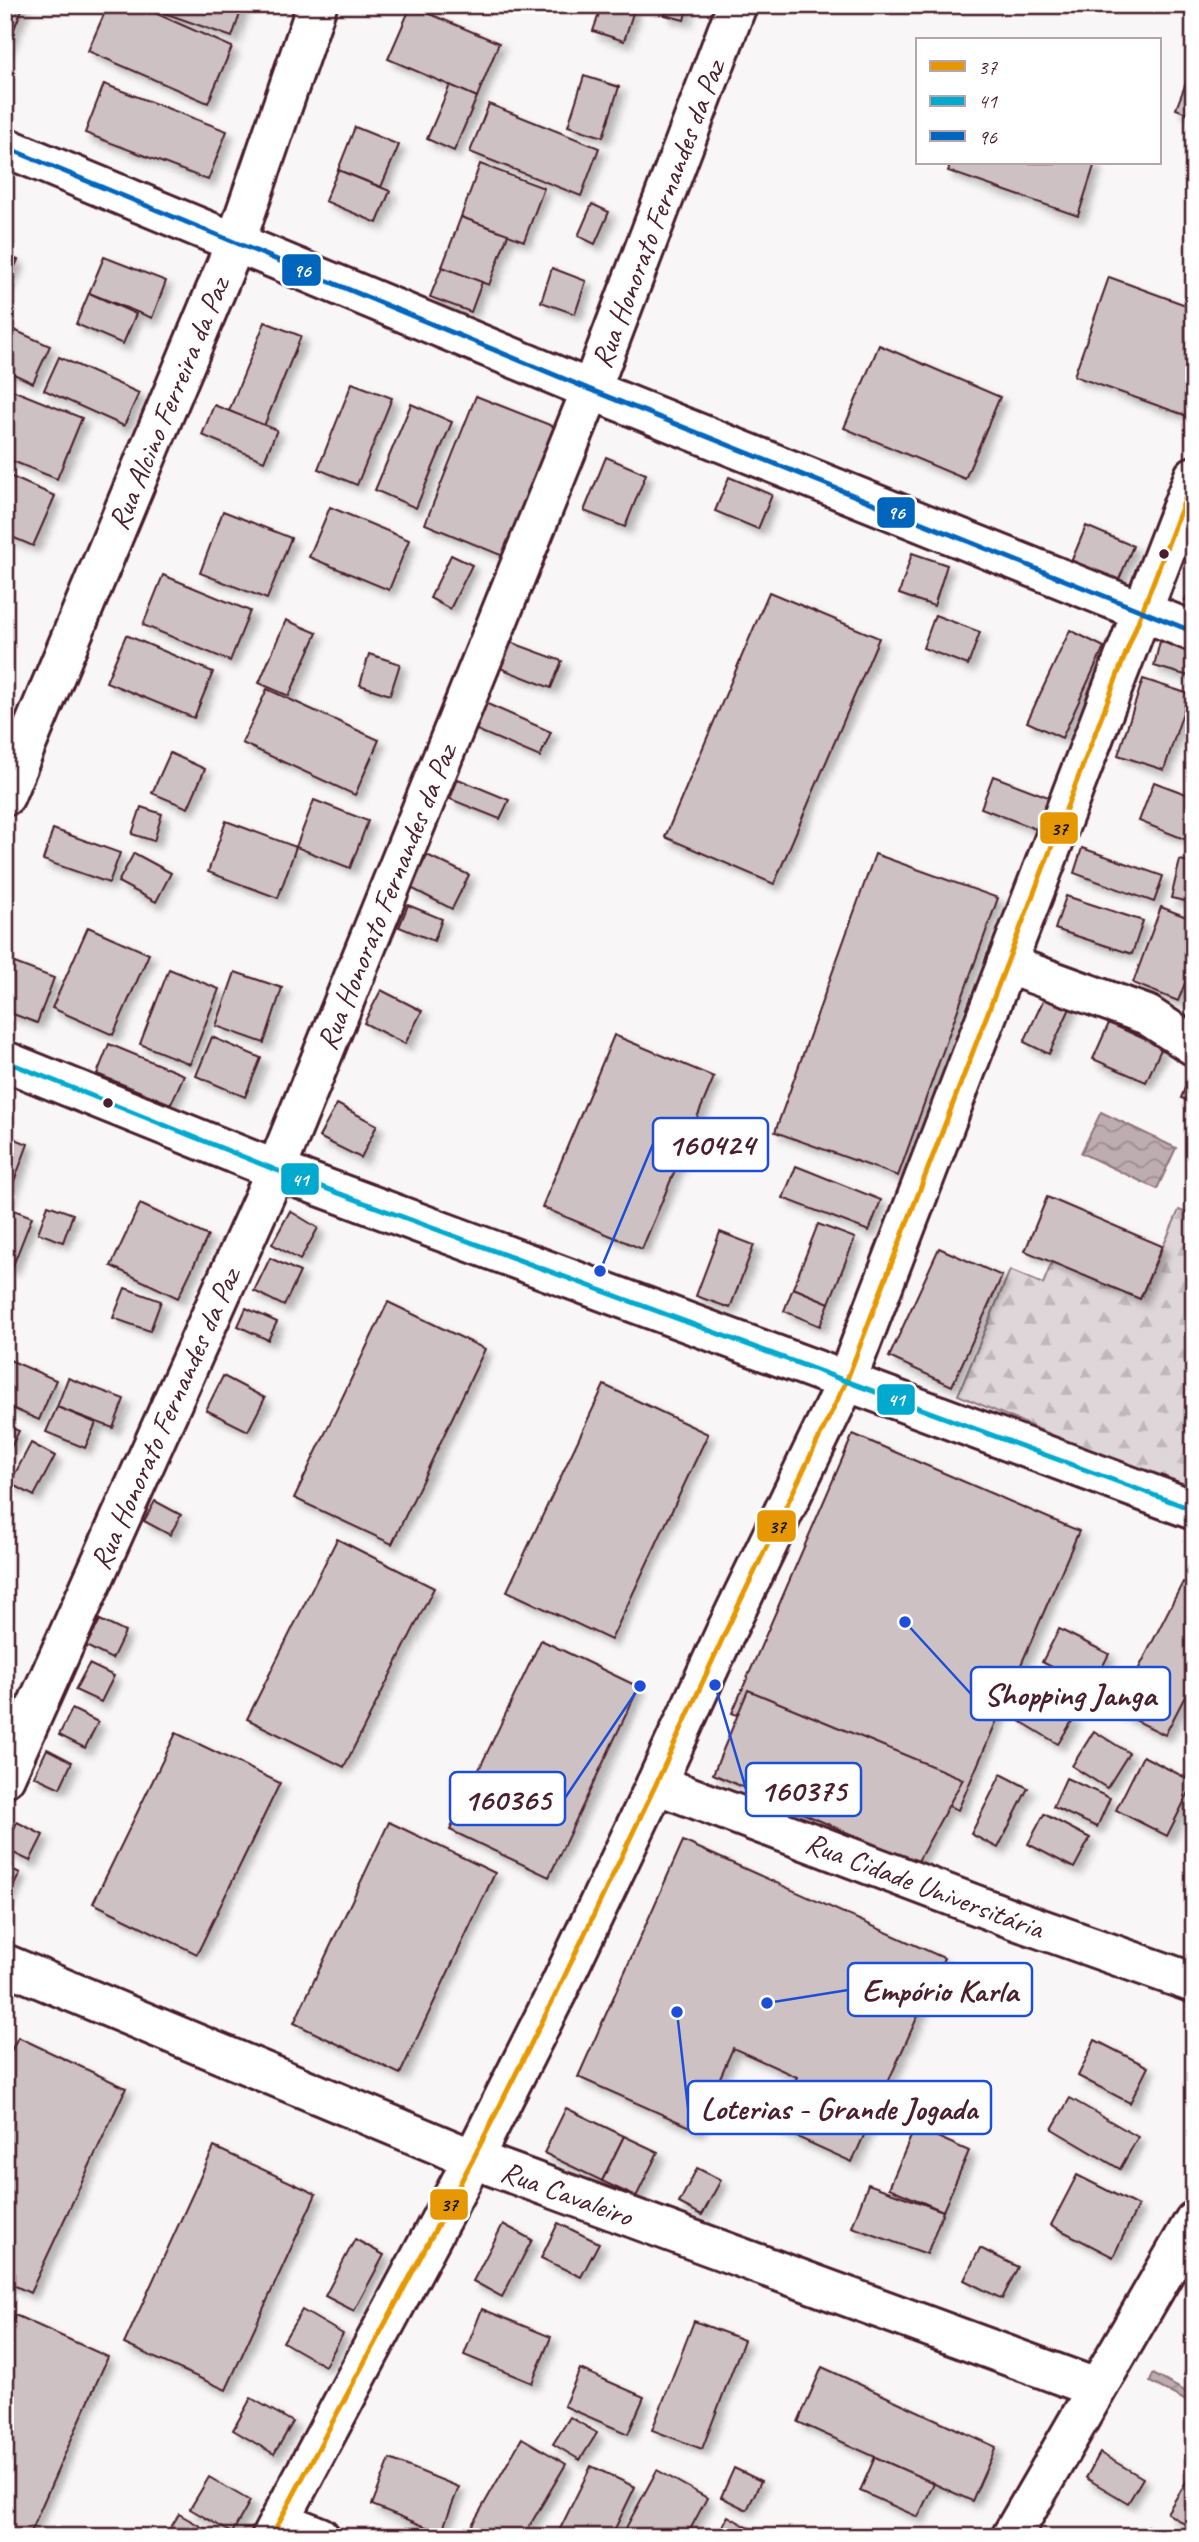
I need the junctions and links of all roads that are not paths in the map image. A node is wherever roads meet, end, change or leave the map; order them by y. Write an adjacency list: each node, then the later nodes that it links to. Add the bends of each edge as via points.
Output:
1 (317, 5): 4 (street, Rua Alcino Ferreira da Paz)
2 (737, 5): 5 (street, Rua Honorato Fernandes da Paz)
3 (5, 147): 4 (street)
4 (235, 244): 5 (street); 9 (street, Rua Alcino Ferreira da Paz)
5 (591, 390): 7 (street); 13 (street, Rua Honorato Fernandes da Paz)
6 (1194, 475): 7 (street)
7 (1143, 612): 8 (street); 10 (street)
8 (1194, 632)
9 (5, 796)
10 (1006, 964): 11 (street, via 1147,1015); 14 (street)
11 (1194, 1046)
12 (5, 1061): 13 (street)
13 (276, 1170): 14 (street); 16 (street, Rua Honorato Fernandes da Paz)
14 (846, 1382): 15 (street); 17 (street)
15 (1194, 1510)
16 (5, 1777)
17 (656, 1784): 19 (street, Rua Cidade Universitária); 20 (street)
18 (5, 1964): 20 (street, Rua Cavaleiro)
19 (1194, 1983)
20 (473, 2159): 22 (street, Rua Cavaleiro); 23 (street)
21 (1194, 2221): 22 (street)
22 (1096, 2388): 25 (street)
23 (275, 2529): 24 (street)
24 (320, 2537)
25 (1010, 2537)

